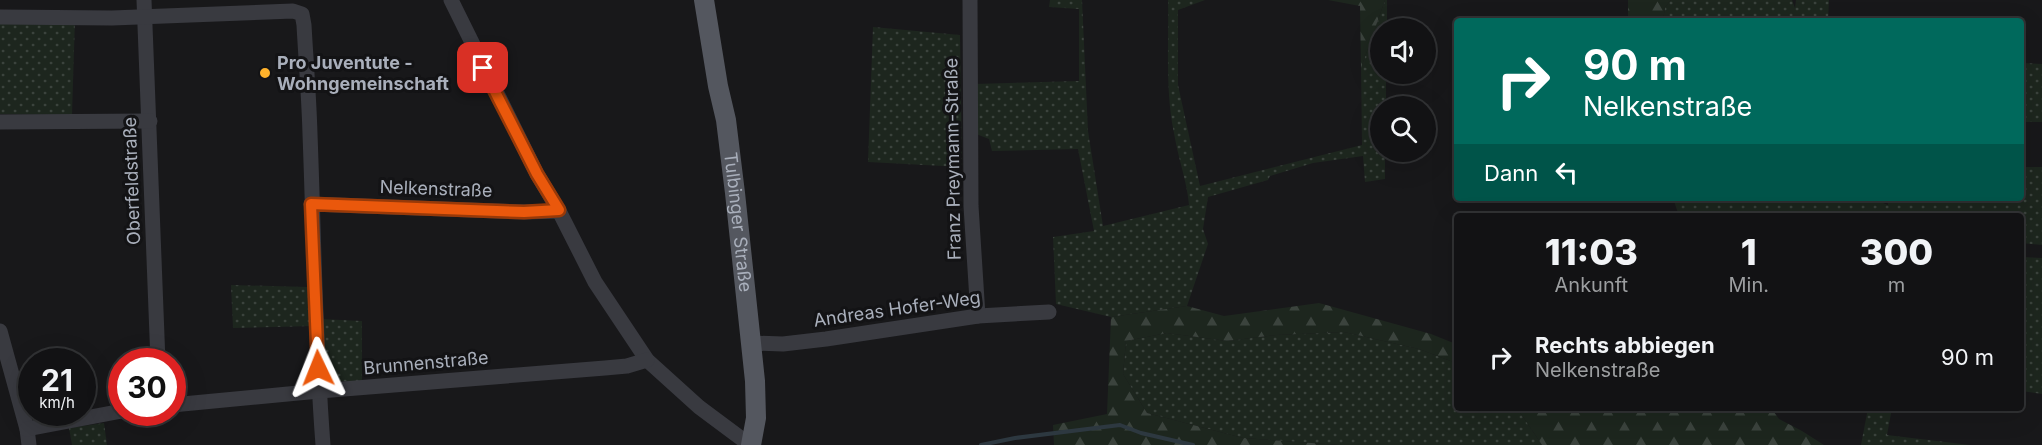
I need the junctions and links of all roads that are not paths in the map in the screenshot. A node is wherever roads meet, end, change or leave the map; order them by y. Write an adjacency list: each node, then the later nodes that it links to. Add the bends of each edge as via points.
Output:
1 (144, 0): 5 (street, Oberfeldstraße)
2 (451, 0): 10 (street, via 537,174)
3 (704, 0): 14 (main road, Tulbinger Straße, via 726,120)
4 (970, 0): 12 (street, Franz Preymann-Straße, via 971,206)
5 (145, 16): 6 (street); 7 (street, Oberfeldstraße); 9 (street, via 293,11 302,14)
6 (0, 17)
7 (150, 121): 8 (street); 15 (street, Oberfeldstraße)
8 (0, 122)
9 (311, 204): 10 (street, Nelkenstraße); 17 (street)
10 (559, 210): 16 (street, via 595,282)
11 (1049, 312): 12 (street, Andreas Hofer-Weg)
12 (978, 316): 14 (street, Andreas Hofer-Weg, via 826,339)
13 (0, 331): 20 (street)
14 (751, 343): 23 (main road, Tulbinger Straße, via 756,418)
15 (158, 348)
16 (647, 360): 17 (street, Brunnenstraße, via 627,366); 23 (street)
17 (319, 391): 18 (street, Brunnenstraße); 22 (street)
18 (186, 404)
19 (108, 414): 20 (street)
20 (27, 429): 21 (street)
21 (29, 445)
22 (323, 445)
23 (751, 445)

